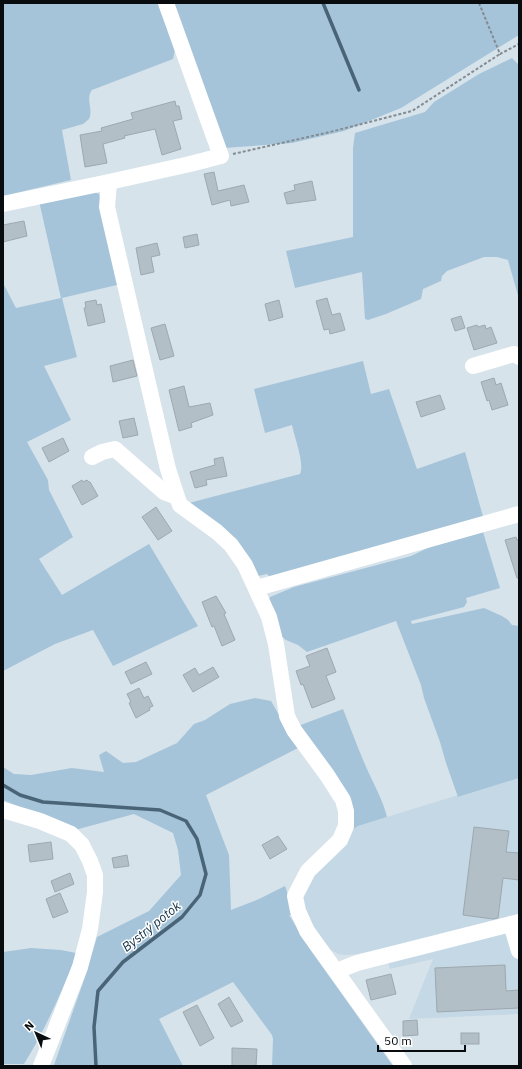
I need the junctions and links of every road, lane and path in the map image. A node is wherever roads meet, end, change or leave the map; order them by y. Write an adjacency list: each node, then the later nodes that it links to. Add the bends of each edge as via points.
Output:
1 (166, 3): 5 (street)
2 (479, 3): 4 (path)
3 (519, 44): 4 (path)
4 (500, 54): 5 (path, via 412,111)
5 (221, 156): 6 (street)
6 (108, 182): 7 (street); 11 (street, via 107,207 168,469)
7 (3, 204)
8 (519, 357): 9 (street, via 514,354)
9 (473, 366)
10 (92, 457): 11 (street, via 115,449 164,492)
11 (177, 497): 13 (street, via 180,505 232,545)
12 (519, 514): 13 (street)
13 (257, 588): 17 (street, via 269,617 276,644 287,716 294,730 336,787 346,811 346,826 340,840 308,872 295,896 298,911 307,931)
14 (3, 810): 18 (street, via 71,834 82,845 95,876 90,929 80,967)
15 (515, 923): 16 (street); 17 (street, via 357,963)
16 (519, 951)
17 (337, 971): 19 (street)
18 (41, 1066)
19 (404, 1066)

